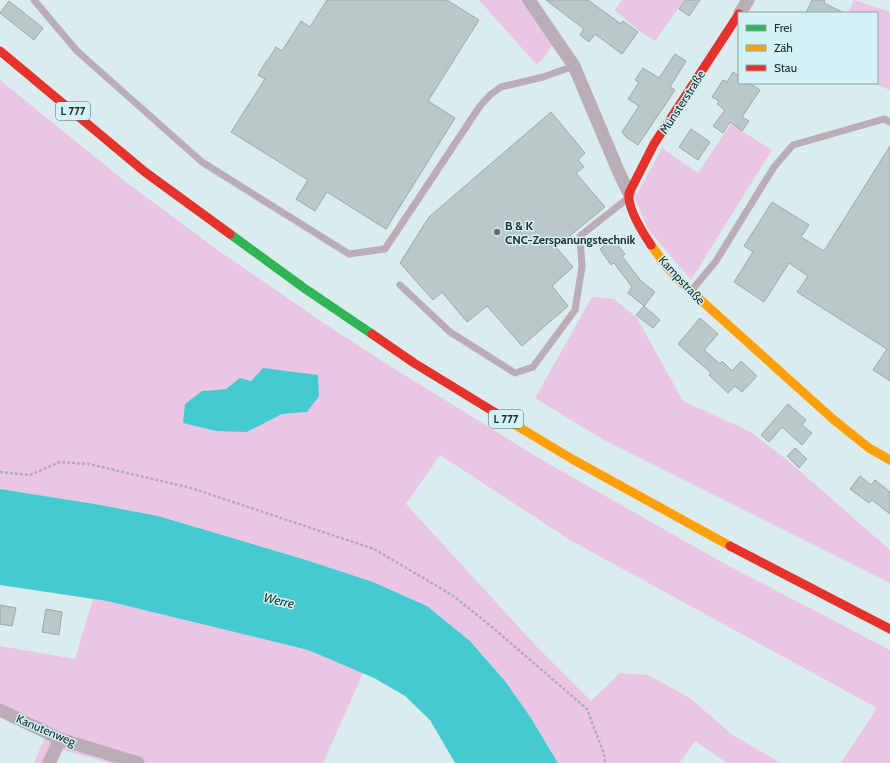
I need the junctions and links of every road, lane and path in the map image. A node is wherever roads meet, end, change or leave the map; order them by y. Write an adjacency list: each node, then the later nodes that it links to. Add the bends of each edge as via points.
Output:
1 (34, 0): 7 (lane, via 77,51 202,162 349,254 385,249 480,106 490,95 501,87 543,77)
2 (529, 0): 7 (street, Kampstraße)
3 (748, 0): 4 (street, Münsterstraße)
4 (740, 12)
5 (738, 16): 9 (main road, Münsterstraße, via 654,144)
6 (0, 51): 14 (main road, L 777, via 197,212 414,363 572,459 697,529)
7 (574, 66): 9 (street, Kampstraße)
8 (890, 122): 11 (lane, via 884,119 793,145 774,167 716,262)
9 (628, 196): 10 (lane, via 580,236 582,267 575,310 533,367 515,373 450,332); 11 (main road, Kampstraße, via 653,249)
10 (400, 285)
11 (691, 292): 12 (main road, Kampstraße, via 834,420 869,448)
12 (890, 460)
13 (0, 472): 19 (path, via 30,475 60,462 89,464 191,488 374,549 452,595 587,709)
14 (890, 629)
15 (0, 710): 16 (street, Kanutenweg)
16 (60, 739): 17 (street); 18 (street, Kanutenweg)
17 (49, 763)
18 (138, 763)
19 (605, 763)

